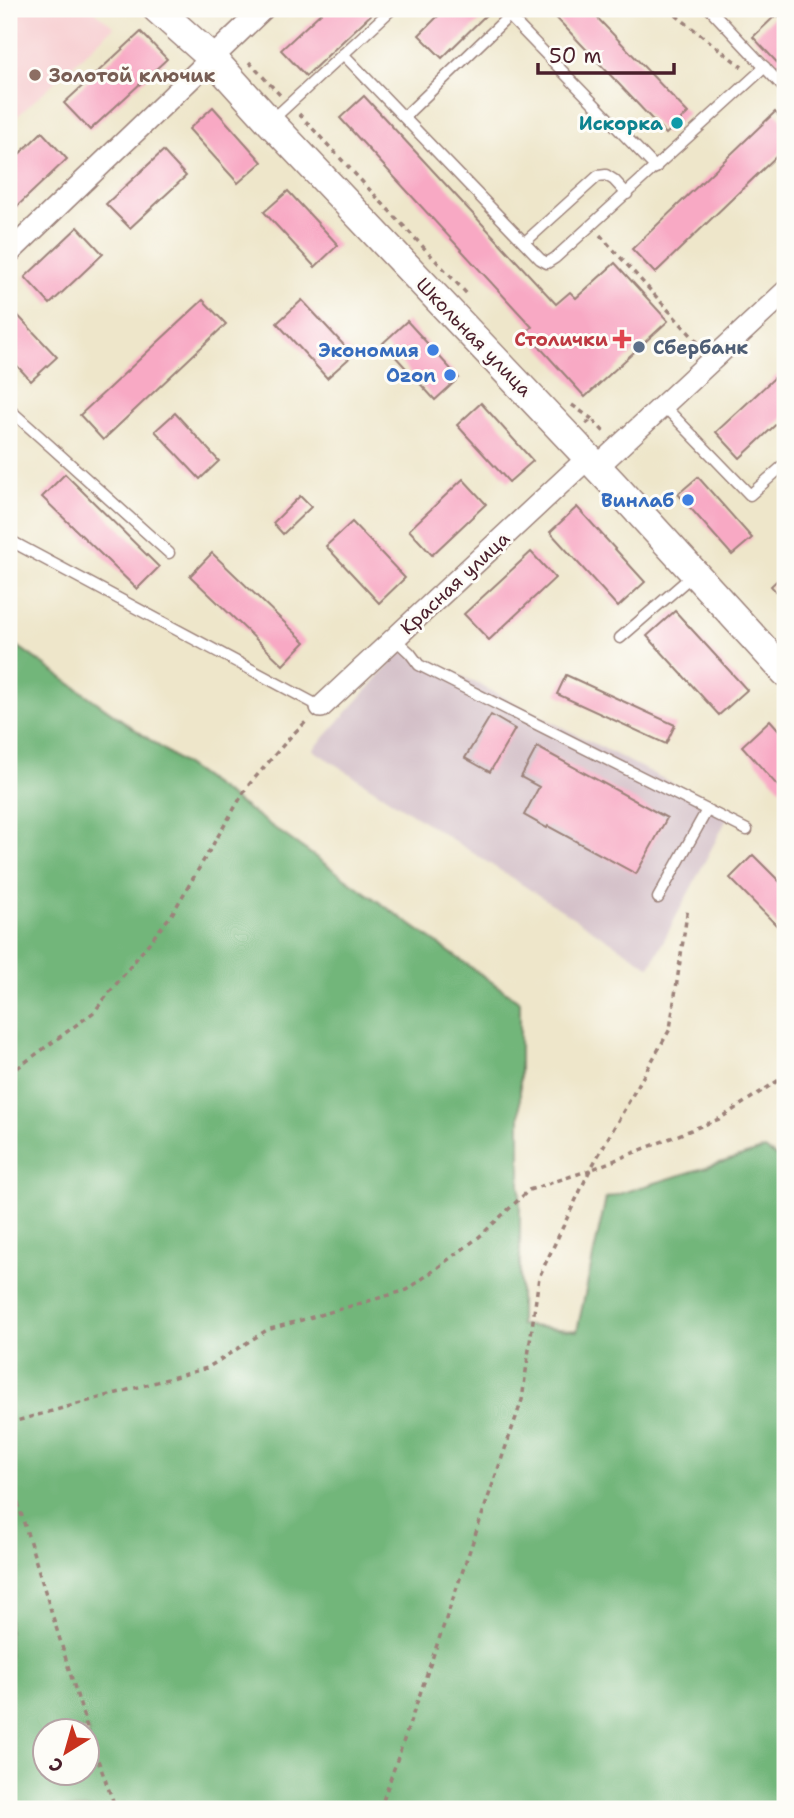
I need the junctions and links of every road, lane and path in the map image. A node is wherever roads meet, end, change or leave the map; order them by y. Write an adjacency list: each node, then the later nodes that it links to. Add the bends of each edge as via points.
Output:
1 (157, 9): 8 (street, Школьная улица)
2 (263, 9): 8 (street)
3 (392, 9): 7 (lane)
4 (668, 9): 11 (path)
5 (710, 9): 10 (lane)
6 (509, 12): 14 (lane); 15 (lane)
7 (343, 54): 13 (lane); 14 (lane)
8 (212, 58): 13 (street, Школьная улица); 19 (street)
9 (249, 61): 13 (path)
10 (765, 67): 11 (lane); 12 (lane)
11 (755, 77): 15 (lane)
12 (785, 89)
13 (279, 113): 21 (path); 27 (street, Школьная улица)
14 (405, 116): 18 (lane)
15 (656, 168): 16 (lane)
16 (627, 194): 17 (lane); 18 (lane, via 606,175 598,176)
17 (592, 225): 18 (lane, via 547,263); 22 (path)
18 (525, 242)
19 (9, 253)
20 (785, 292): 22 (street, Красная улица)
21 (468, 295)
22 (713, 359): 24 (street, Красная улица)
23 (571, 405): 26 (path)
24 (664, 406): 27 (street, Красная улица); 28 (lane, via 750,495)
25 (9, 409): 30 (lane)
26 (592, 419)
27 (593, 462): 31 (street, Школьная улица); 33 (street, Красная улица)
28 (785, 464)
29 (9, 540): 35 (lane)
30 (169, 553)
31 (694, 574): 32 (lane); 34 (street, Школьная улица)
32 (621, 638)
33 (395, 639): 35 (street, Красная улица); 37 (lane, via 419,665)
34 (785, 672)
35 (321, 707)
36 (292, 735): 41 (path, via 247,787 172,914 94,1012)
37 (707, 810): 38 (lane); 39 (lane)
38 (747, 830)
39 (658, 898)
40 (688, 907): 43 (path, via 670,1029)
41 (9, 1074)
42 (785, 1076): 43 (path, via 719,1119)
43 (590, 1170): 44 (path, via 529,1190 479,1237 407,1290 267,1330 207,1367); 47 (path, via 539,1277 522,1400)
44 (9, 1423)
45 (9, 1474): 46 (path)
46 (116, 1809)
47 (380, 1809)

